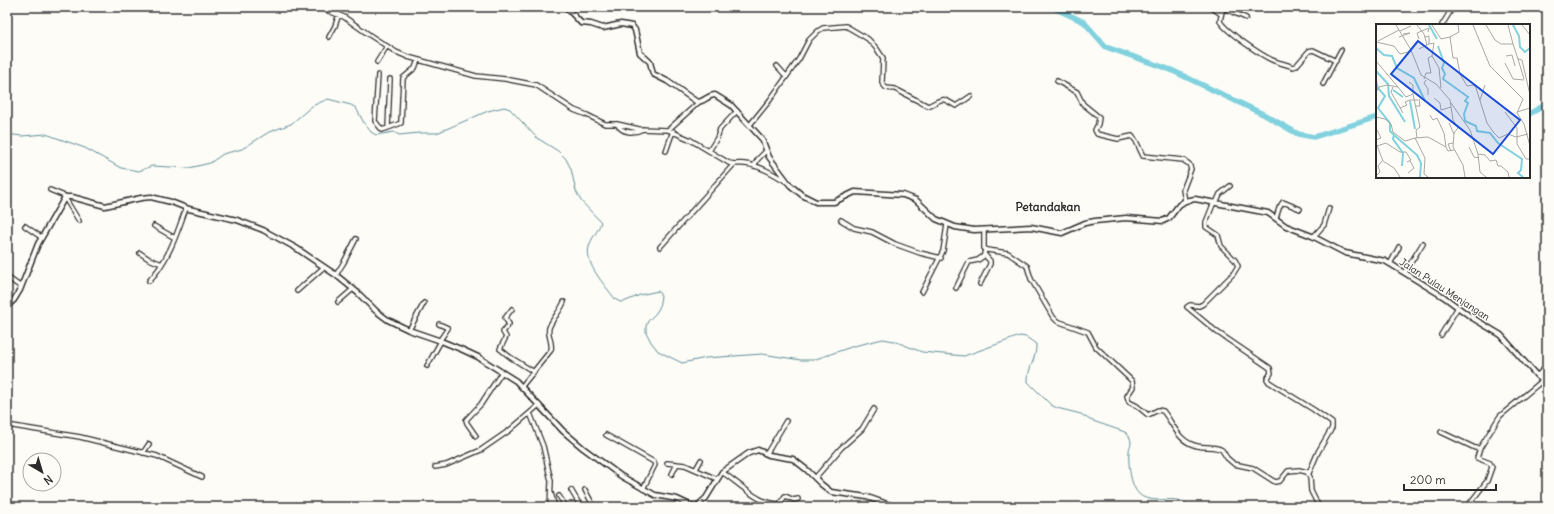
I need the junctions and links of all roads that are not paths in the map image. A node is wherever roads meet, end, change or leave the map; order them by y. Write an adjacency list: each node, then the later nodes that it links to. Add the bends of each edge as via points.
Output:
1 (318, 7): 6 (street)
2 (566, 7): 23 (street, via 582,23 603,28 621,24 632,26 636,32 640,53 650,62 654,76 667,81)
3 (1211, 7): 7 (street)
4 (1453, 7): 9 (street)
5 (1223, 8): 7 (street); 8 (street)
6 (339, 14): 10 (street); 11 (street)
7 (1221, 14): 14 (street, via 1220,22 1227,30 1272,60 1293,67 1313,50)
8 (1246, 18)
9 (1443, 24)
10 (329, 37)
11 (387, 46): 13 (street, via 402,55); 15 (street)
12 (1341, 50): 14 (street)
13 (418, 60): 26 (street, via 415,68 403,78 401,123); 27 (street, via 476,76 536,85 574,110 604,124)
14 (1336, 61): 21 (street)
15 (377, 62)
16 (777, 66): 18 (street)
17 (378, 75): 26 (street, via 375,121 382,130)
18 (786, 76): 22 (street, via 818,31 823,28 846,26 862,35 882,56 882,83 886,88 895,89 928,106 942,99 956,106); 25 (street)
19 (390, 79): 26 (street)
20 (1057, 81): 38 (street, via 1077,92 1083,104 1098,117 1095,130 1097,134 1118,138 1132,136 1143,156 1188,162 1190,171 1183,190)
21 (1323, 84)
22 (971, 96)
23 (699, 102): 24 (street, via 715,95); 27 (street)
24 (737, 111): 25 (street); 30 (street, via 720,129)
25 (749, 126): 31 (street, via 763,140)
26 (388, 128)
27 (668, 130): 28 (street)
28 (673, 132): 29 (street); 30 (street)
29 (666, 151)
30 (709, 151): 32 (street)
31 (766, 151): 33 (street); 34 (street)
32 (734, 164): 33 (street); 55 (street)
33 (754, 166): 34 (street)
34 (787, 182): 46 (street, via 809,199 822,202 834,202 855,192 902,195 916,200 936,219)
35 (1230, 186): 39 (street, via 1220,194)
36 (50, 190): 37 (street)
37 (66, 197): 40 (street, via 105,206 147,197); 45 (street); 51 (street)
38 (1185, 201): 39 (street, Jalan Pulau Menjangan, via 1202,199); 49 (street, via 1169,218 1163,220 1126,218 1095,221 1062,233 1032,227)
39 (1215, 203): 43 (street, Jalan Pulau Menjangan, via 1268,213); 113 (street, via 1206,227 1218,235 1222,248 1238,266 1203,304 1187,307 1217,332 1270,368 1271,373 1267,379 1269,382 1332,423 1332,428)
40 (186, 208): 52 (street); 63 (street, via 250,224 292,245)
41 (1329, 208): 50 (street, via 1324,225)
42 (1300, 209): 43 (street, via 1283,202)
43 (1276, 218): 50 (street, Jalan Pulau Menjangan, via 1290,228)
44 (841, 220): 60 (street, via 854,228 872,232 895,244)
45 (79, 221)
46 (947, 225): 49 (street); 60 (street)
47 (25, 226): 51 (street)
48 (154, 226): 52 (street)
49 (984, 230): 57 (street)
50 (1314, 236): 62 (street, Jalan Pulau Menjangan, via 1345,253)
51 (41, 237): 69 (street)
52 (176, 238): 61 (street)
53 (356, 238): 65 (street)
54 (1423, 243): 64 (street)
55 (660, 247)
56 (1399, 247): 62 (street)
57 (985, 249): 59 (street); 113 (street, via 1008,253 1027,266 1031,279 1053,317 1057,321 1088,332 1096,347 1133,383 1127,400 1146,415 1158,410 1163,411 1174,428 1189,443 1220,449 1234,464 1253,468 1275,482 1280,481 1286,472 1292,469)
58 (140, 253): 61 (street)
59 (985, 255): 68 (street, via 990,264); 70 (street, via 969,262)
60 (941, 258): 73 (street)
61 (162, 264): 67 (street)
62 (1390, 264): 64 (street, Jalan Pulau Menjangan)
63 (324, 266): 65 (street); 72 (street)
64 (1404, 272): 78 (street, Jalan Pulau Menjangan)
65 (336, 275): 71 (street)
66 (7, 277): 69 (street)
67 (149, 281)
68 (980, 284)
69 (21, 287): 77 (street, via 14,300)
70 (956, 288)
71 (353, 289): 74 (street); 81 (street, via 383,317)
72 (297, 291)
73 (922, 292)
74 (338, 302)
75 (564, 302): 89 (street, via 549,328 551,350)
76 (424, 303): 81 (street)
77 (7, 306)
78 (1458, 307): 82 (street); 90 (street, Jalan Pulau Menjangan, via 1501,334)
79 (512, 309): 89 (street, via 505,318 509,324 503,332 506,337 500,349)
80 (439, 324): 83 (street, via 448,328)
81 (409, 330): 83 (street)
82 (1442, 335)
83 (441, 340): 84 (street); 86 (street)
84 (457, 347): 85 (street); 88 (street)
85 (455, 352)
86 (427, 366)
87 (1547, 367): 90 (street)
88 (502, 372): 93 (street); 101 (street, via 483,402 466,420)
89 (534, 372): 93 (street)
90 (1537, 376): 91 (street, Jalan Pulau Menjangan)
91 (1542, 381): 92 (street, Jalan Pulau Menjangan); 103 (street, via 1500,416)
92 (1547, 383)
93 (522, 386): 94 (street)
94 (539, 405): 96 (street); 117 (street, via 577,444)
95 (874, 409): 115 (street, via 862,429 841,448)
96 (530, 413): 109 (street, via 481,450); 120 (street, via 542,446 551,481)
97 (786, 421): 105 (street)
98 (7, 425): 104 (street, via 80,437)
99 (1441, 432): 103 (street, via 1475,448)
100 (606, 435): 117 (street, via 654,462 655,465)
101 (476, 436)
102 (149, 444): 104 (street)
103 (1481, 447): 133 (street, via 1477,457 1491,464 1492,470 1485,484)
104 (143, 453): 114 (street, via 162,458)
105 (767, 454): 111 (street, via 758,450 752,452); 115 (street, via 791,458)
106 (701, 460): 110 (street)
107 (667, 463): 108 (street)
108 (677, 464): 110 (street); 112 (street)
109 (435, 467)
110 (696, 469): 116 (street)
111 (722, 472): 116 (street); 124 (street, via 760,499)
112 (672, 474)
113 (1309, 474): 132 (street, via 1311,491)
114 (202, 477)
115 (815, 478): 131 (street, via 834,493 864,496)
116 (717, 479): 117 (street, via 706,498 695,506 675,498 657,496)
117 (643, 489)
118 (571, 490): 128 (street)
119 (585, 490): 123 (street)
120 (551, 492): 125 (street); 126 (street)
121 (559, 496): 127 (street)
122 (798, 499): 124 (street, via 785,496)
123 (593, 505): 129 (street)
124 (779, 505): 130 (street)
125 (550, 507)
126 (555, 507)
127 (566, 507)
128 (581, 507)
129 (587, 507)
130 (793, 507)
131 (896, 507)
132 (1319, 507)
133 (1467, 507)

